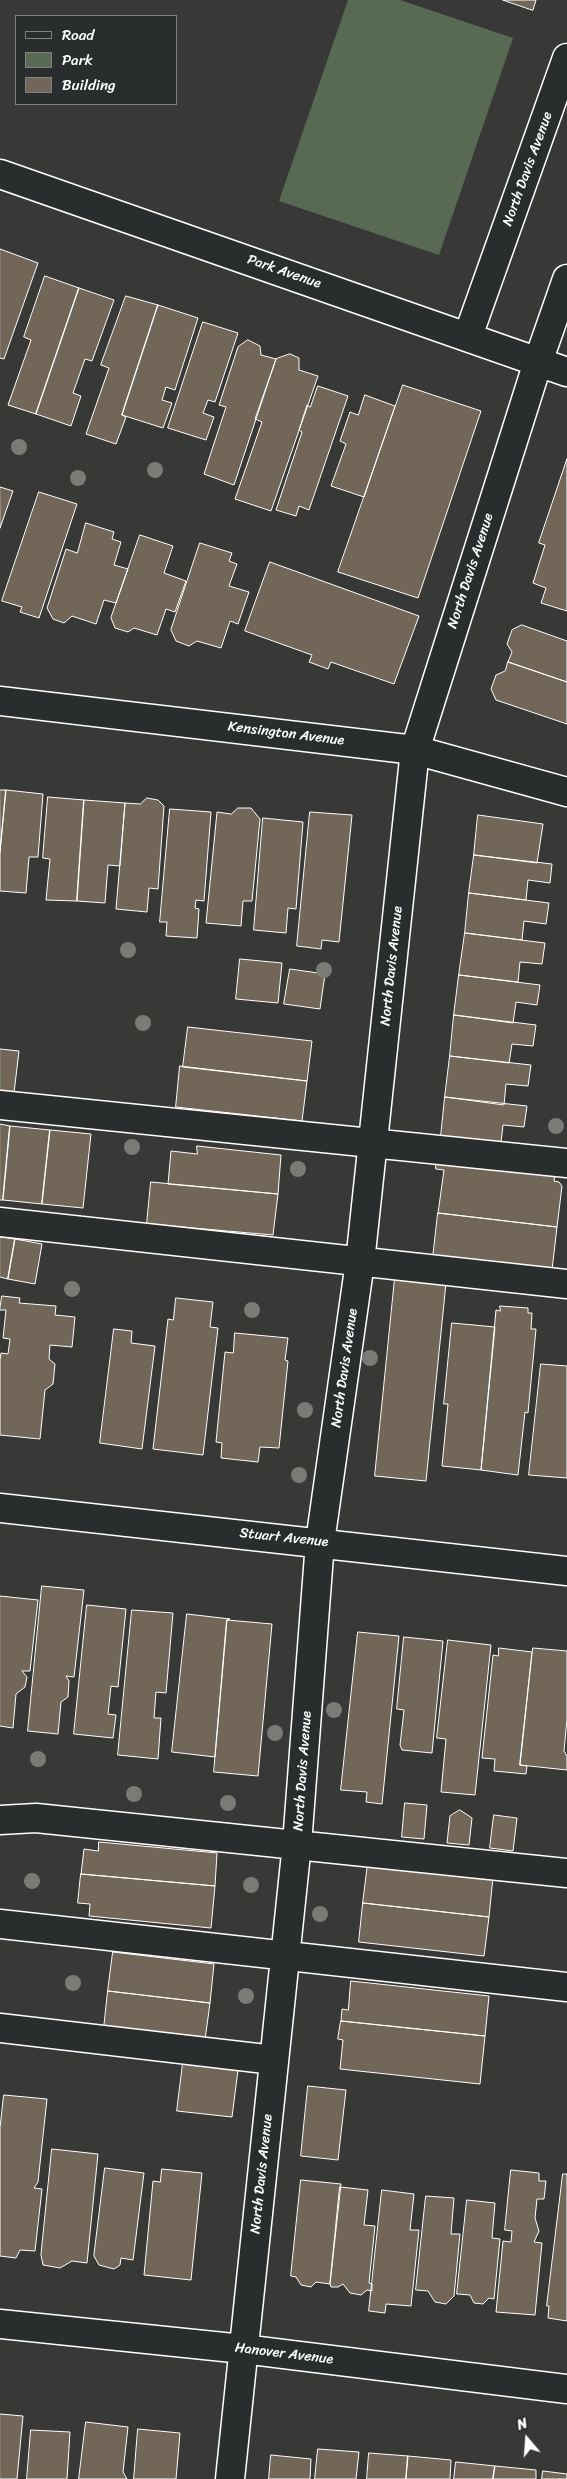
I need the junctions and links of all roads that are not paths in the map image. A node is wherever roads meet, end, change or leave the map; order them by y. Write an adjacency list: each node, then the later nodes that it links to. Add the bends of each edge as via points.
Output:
1 (567, 58): 4 (street, North Davis Avenue)
2 (0, 174): 4 (street, Park Avenue)
3 (567, 280): 5 (street, North Davis Avenue)
4 (468, 336): 5 (street, Park Avenue)
5 (538, 362): 6 (street, Park Avenue); 8 (street, North Davis Avenue)
6 (567, 372)
7 (0, 701): 8 (street, Kensington Avenue)
8 (414, 750): 9 (street, Kensington Avenue); 11 (street, North Davis Avenue)
9 (567, 792)
10 (0, 1105): 11 (street)
11 (373, 1142): 12 (street); 14 (street, North Davis Avenue)
12 (567, 1163)
13 (0, 1222): 14 (street)
14 (360, 1262): 15 (street); 17 (street, North Davis Avenue)
15 (567, 1284)
16 (0, 1508): 17 (street, Stuart Avenue)
17 (320, 1542): 18 (street, Stuart Avenue); 20 (street, North Davis Avenue)
18 (567, 1571)
19 (0, 1820): 20 (street, via 36,1818)
20 (297, 1844): 21 (street); 23 (street, North Davis Avenue)
21 (567, 1873)
22 (0, 1924): 23 (street)
23 (286, 1955): 24 (street); 26 (street, North Davis Avenue)
24 (567, 1986)
25 (0, 2028): 26 (street)
26 (274, 2060): 28 (street, North Davis Avenue)
27 (0, 2324): 28 (street, Hanover Avenue)
28 (244, 2349): 29 (street, Hanover Avenue); 30 (street, North Davis Avenue)
29 (567, 2389)
30 (230, 2479)

